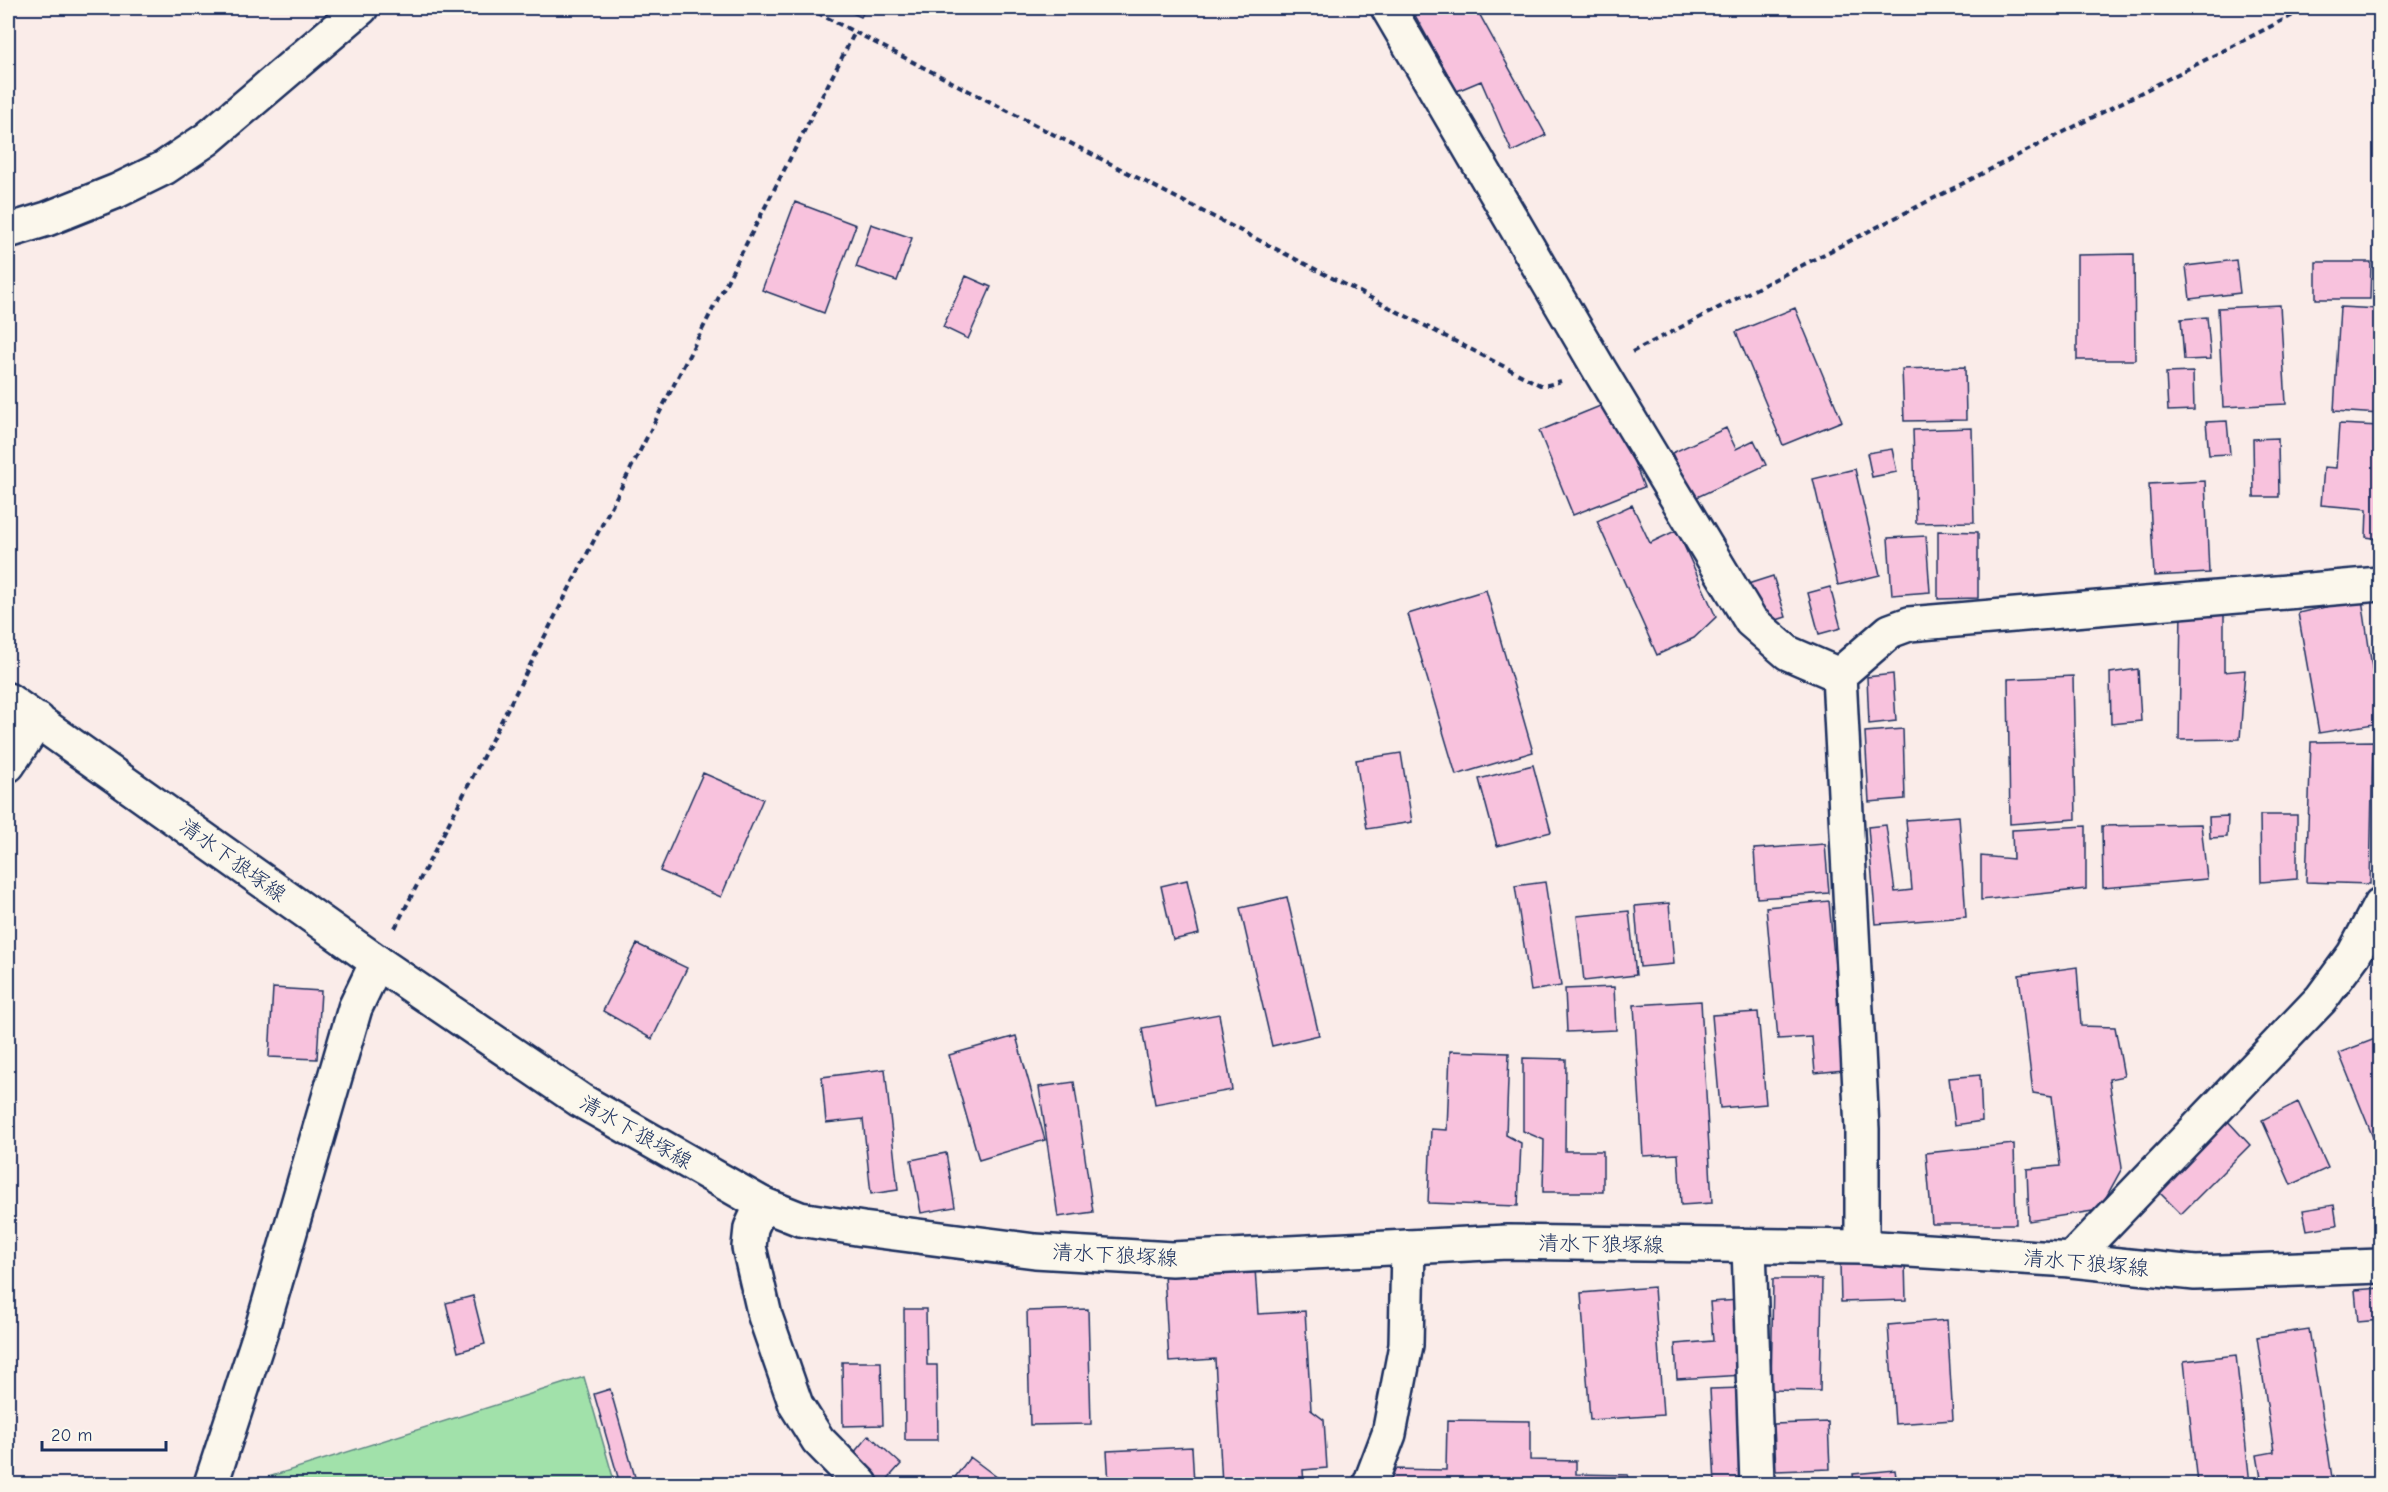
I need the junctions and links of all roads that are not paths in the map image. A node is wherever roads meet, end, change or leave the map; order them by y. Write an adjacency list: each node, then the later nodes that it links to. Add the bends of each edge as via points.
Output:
1 (361, 8): 3 (street, via 207,140 164,168 117,191)
2 (1388, 8): 5 (street, via 1751,621 1788,653)
3 (8, 231)
4 (2380, 584): 5 (street, via 1909,624 1890,632)
5 (1839, 675): 14 (street, via 1862,1129)
6 (8, 700): 7 (street, 清水下狼塚線)
7 (38, 720): 8 (street); 10 (street, 清水下狼塚線)
8 (8, 765)
9 (2380, 905): 15 (street, via 2354,954 2321,999)
10 (377, 962): 11 (street, 清水下狼塚線, via 580,1100); 17 (street, via 354,1008 262,1328)
11 (762, 1204): 12 (street, 清水下狼塚線, via 800,1219 863,1230 1035,1251 1172,1259); 18 (street, via 751,1228 749,1247 765,1316 788,1383 796,1405 818,1440)
12 (1408, 1247): 13 (street, 清水下狼塚線, via 1507,1242); 19 (street, via 1406,1345 1389,1434)
13 (1749, 1247): 14 (street, 清水下狼塚線); 20 (street)
14 (1862, 1247): 15 (street, 清水下狼塚線)
15 (2071, 1260): 16 (street, 清水下狼塚線, via 2195,1273)
16 (2380, 1266)
17 (211, 1485)
18 (861, 1485)
19 (1370, 1485)
20 (1757, 1485)

